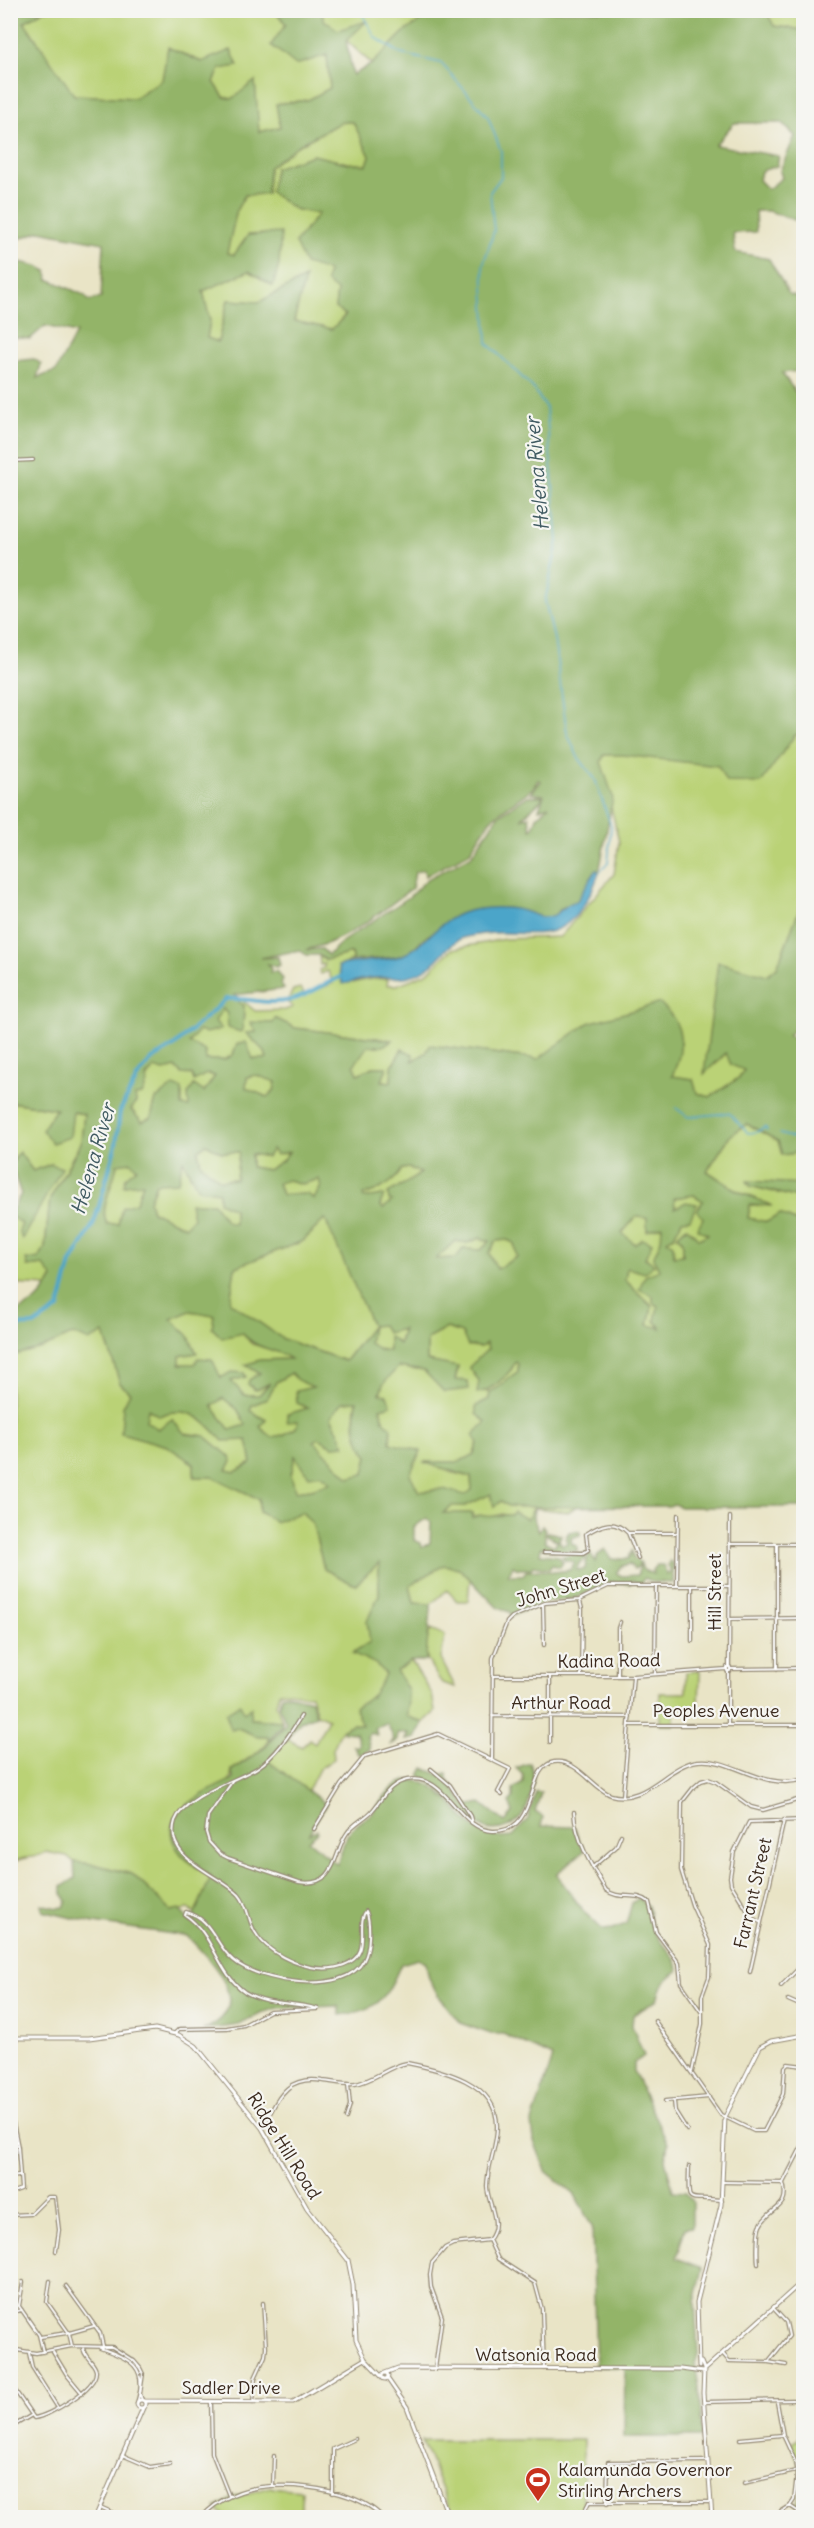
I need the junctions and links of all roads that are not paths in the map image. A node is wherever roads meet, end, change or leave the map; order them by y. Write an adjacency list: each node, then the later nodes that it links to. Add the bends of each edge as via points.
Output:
1 (10, 460): 2 (street)
2 (33, 460)
3 (17, 1278): 4 (street)
4 (10, 1279)
5 (678, 1515): 8 (street)
6 (730, 1517): 9 (street, Hill Street)
7 (628, 1533): 8 (street); 12 (street, via 612,1523 602,1525 586,1534 588,1550 583,1553); 13 (street)
8 (677, 1533): 14 (street)
9 (729, 1544): 10 (street); 16 (street, Hill Street)
10 (777, 1544): 11 (street); 20 (street)
11 (804, 1544)
12 (544, 1552)
13 (638, 1558)
14 (677, 1586): 15 (street, John Street); 17 (street, John Street)
15 (692, 1586): 16 (street, John Street); 24 (street)
16 (728, 1586): 22 (street, Hill Street)
17 (656, 1587): 18 (street, John Street, via 608,1586); 29 (street)
18 (579, 1600): 19 (street, John Street); 32 (street)
19 (543, 1604): 25 (street); 30 (street, John Street, via 509,1620 493,1656)
20 (777, 1618): 21 (street); 22 (street); 28 (street)
21 (804, 1618)
22 (729, 1619): 27 (street, Hill Street)
23 (620, 1622): 33 (street)
24 (692, 1641)
25 (544, 1645)
26 (804, 1668): 28 (street, Kadina Road)
27 (728, 1669): 28 (street, Kadina Road); 29 (street, Kadina Road); 40 (street, Hill Street)
28 (777, 1669)
29 (655, 1674): 34 (street, Kadina Road)
30 (492, 1676): 31 (street, Kadina Road); 36 (street, John Street)
31 (550, 1676): 32 (street, Kadina Road); 37 (street)
32 (581, 1676): 33 (street, Kadina Road)
33 (618, 1676): 34 (street, Kadina Road)
34 (633, 1676): 38 (street)
35 (301, 1716): 46 (street, via 259,1767)
36 (492, 1716): 37 (street, Arthur Road); 43 (street, John Street)
37 (550, 1717): 38 (street, Arthur Road); 42 (street)
38 (630, 1717): 39 (street)
39 (629, 1725): 40 (street, Peoples Avenue); 48 (street)
40 (728, 1725): 41 (street, Peoples Avenue)
41 (804, 1725)
42 (550, 1742)
43 (492, 1759): 47 (street, via 510,1769 498,1792); 54 (street, via 438,1734 365,1756 341,1785)
44 (431, 1770): 53 (street, via 450,1785)
45 (804, 1779): 48 (street, via 766,1779 698,1761 680,1767 634,1795)
46 (232, 1782): 53 (street, via 209,1814 208,1840 228,1858 302,1882 318,1880 330,1871 348,1832 388,1790 404,1781 417,1779 433,1785); 65 (street, via 193,1801 179,1813 174,1834 182,1854 237,1894 257,1935 280,1955 313,1967 330,1969 345,1965 360,1950 366,1911 366,1954 357,1969 340,1979 312,1983 284,1979 240,1965 224,1952 206,1924 185,1912 204,1932 231,1978 246,1992 318,2009 277,2009 241,2026 179,2029)
47 (502, 1795)
48 (622, 1796): 53 (street, via 607,1793 570,1766 553,1762 541,1771 519,1822 495,1831)
49 (804, 1798): 63 (street, via 763,1810 708,1779 701,1780 682,1802 681,1870 710,1945)
50 (574, 1812): 56 (street, via 575,1826)
51 (784, 1820): 52 (street); 57 (street, Farrant Street); 57 (street, via 749,1822 734,1852 731,1884 753,1918)
52 (804, 1820)
53 (472, 1823)
54 (314, 1829)
55 (621, 1834): 56 (street, via 616,1847)
56 (594, 1866): 63 (street, via 612,1895 637,1896 649,1902 656,1932 679,1964 681,1983)
57 (760, 1922): 59 (street, Farrant Street)
58 (804, 1940): 60 (street, via 800,1967)
59 (750, 1971)
60 (781, 1986)
61 (788, 2000): 62 (street)
62 (804, 2007)
63 (702, 2014): 69 (street)
64 (655, 2021): 69 (street)
65 (175, 2033): 67 (street, Ridge Hill Road, via 149,2029 89,2038); 77 (street, Ridge Hill Road, via 200,2049)
66 (804, 2035): 75 (street, via 760,2047)
67 (10, 2038)
68 (804, 2066): 75 (street, via 785,2067 783,2094 764,2131 754,2131)
69 (692, 2072): 71 (street)
70 (348, 2084): 76 (street, via 350,2108); 77 (street, via 305,2080 292,2084 282,2091); 89 (street, via 407,2063 475,2085 492,2105 497,2129 487,2190 495,2218)
71 (709, 2097): 72 (street); 75 (street)
72 (674, 2100): 73 (street); 79 (street, via 675,2110)
73 (665, 2101)
74 (10, 2107): 78 (street)
75 (725, 2117): 84 (street)
76 (346, 2118)
77 (262, 2128): 111 (street, Ridge Hill Road, via 306,2208 348,2260 356,2340)
78 (12, 2129): 82 (street, via 18,2147)
79 (687, 2130)
80 (804, 2142): 85 (street)
81 (689, 2166): 87 (street, via 690,2197)
82 (19, 2176): 83 (street); 86 (street, via 21,2189)
83 (10, 2177)
84 (723, 2182): 85 (street); 87 (street)
85 (783, 2183): 91 (street, via 785,2199 758,2229)
86 (10, 2193)
87 (722, 2200): 116 (street, via 698,2296)
88 (10, 2215): 90 (street, via 31,2214 48,2197 55,2197 59,2230)
89 (489, 2240): 114 (street, via 453,2244 432,2263 431,2287 442,2317); 115 (street, via 498,2259 535,2283 542,2309)
90 (56, 2251)
91 (758, 2264)
92 (804, 2280): 97 (street, Watsonia Road)
93 (50, 2281): 101 (street, via 47,2302)
94 (23, 2282): 98 (street, via 19,2303)
95 (66, 2286): 100 (street)
96 (263, 2303): 124 (street, via 266,2347 255,2378)
97 (773, 2308): 110 (street, Watsonia Road); 112 (street, via 786,2322 789,2336)
98 (22, 2310): 99 (street); 102 (street)
99 (10, 2312)
100 (95, 2325): 101 (street); 105 (street)
101 (68, 2332): 102 (street); 103 (street)
102 (40, 2337): 108 (street)
103 (72, 2346): 104 (street); 107 (street)
104 (83, 2347): 105 (street); 119 (street, via 96,2372)
105 (104, 2348): 120 (street, via 112,2347 139,2365); 127 (street, via 133,2362 138,2369 141,2377)
106 (10, 2349): 109 (street)
107 (53, 2350): 108 (street); 119 (street)
108 (42, 2352): 109 (street)
109 (29, 2353): 129 (street, via 32,2367)
110 (723, 2354): 112 (street, via 733,2362); 116 (street, Watsonia Road)
111 (365, 2359): 117 (street, Ridge Hill Road); 124 (street, Sadler Drive, via 296,2401)
112 (768, 2362): 113 (street)
113 (786, 2365)
114 (435, 2369): 115 (street, Watsonia Road); 117 (street, Watsonia Road, via 393,2369)
115 (544, 2369): 116 (street, Watsonia Road)
116 (701, 2369): 125 (street)
117 (385, 2375): 153 (street, Ridge Hill Road, via 410,2412)
118 (10, 2383): 130 (street)
119 (82, 2393): 129 (street)
120 (143, 2400): 122 (street, Sadler Drive); 127 (street); 128 (street)
121 (793, 2400): 126 (street)
122 (157, 2401): 123 (street, Sadler Drive); 128 (street, Sadler Drive)
123 (211, 2402): 124 (street, Sadler Drive); 143 (street, via 212,2453)
124 (253, 2402)
125 (704, 2402): 126 (street); 137 (street)
126 (777, 2402): 132 (street)
127 (137, 2403): 128 (street)
128 (142, 2407): 135 (street)
129 (58, 2408): 130 (street, via 38,2418)
130 (32, 2415): 131 (street)
131 (10, 2428)
132 (783, 2435): 134 (street); 139 (street)
133 (355, 2439): 142 (street, via 333,2449)
134 (740, 2439)
135 (122, 2455): 138 (street, via 150,2467); 147 (street)
136 (274, 2456): 141 (street)
137 (708, 2461): 144 (street); 145 (street, via 610,2462)
138 (170, 2464)
139 (797, 2471): 140 (street); 146 (street)
140 (744, 2483)
141 (273, 2486): 142 (street); 143 (street)
142 (333, 2493): 152 (street, via 363,2501)
143 (229, 2496): 151 (street)
144 (711, 2502): 145 (street); 155 (street)
145 (607, 2503): 154 (street, via 587,2503)
146 (790, 2506): 148 (street); 156 (street)
147 (100, 2507): 149 (street); 150 (street)
148 (804, 2515)
149 (95, 2517)
150 (125, 2517)
151 (201, 2517)
152 (383, 2517)
153 (449, 2517)
154 (585, 2517)
155 (712, 2517)
156 (771, 2517)

